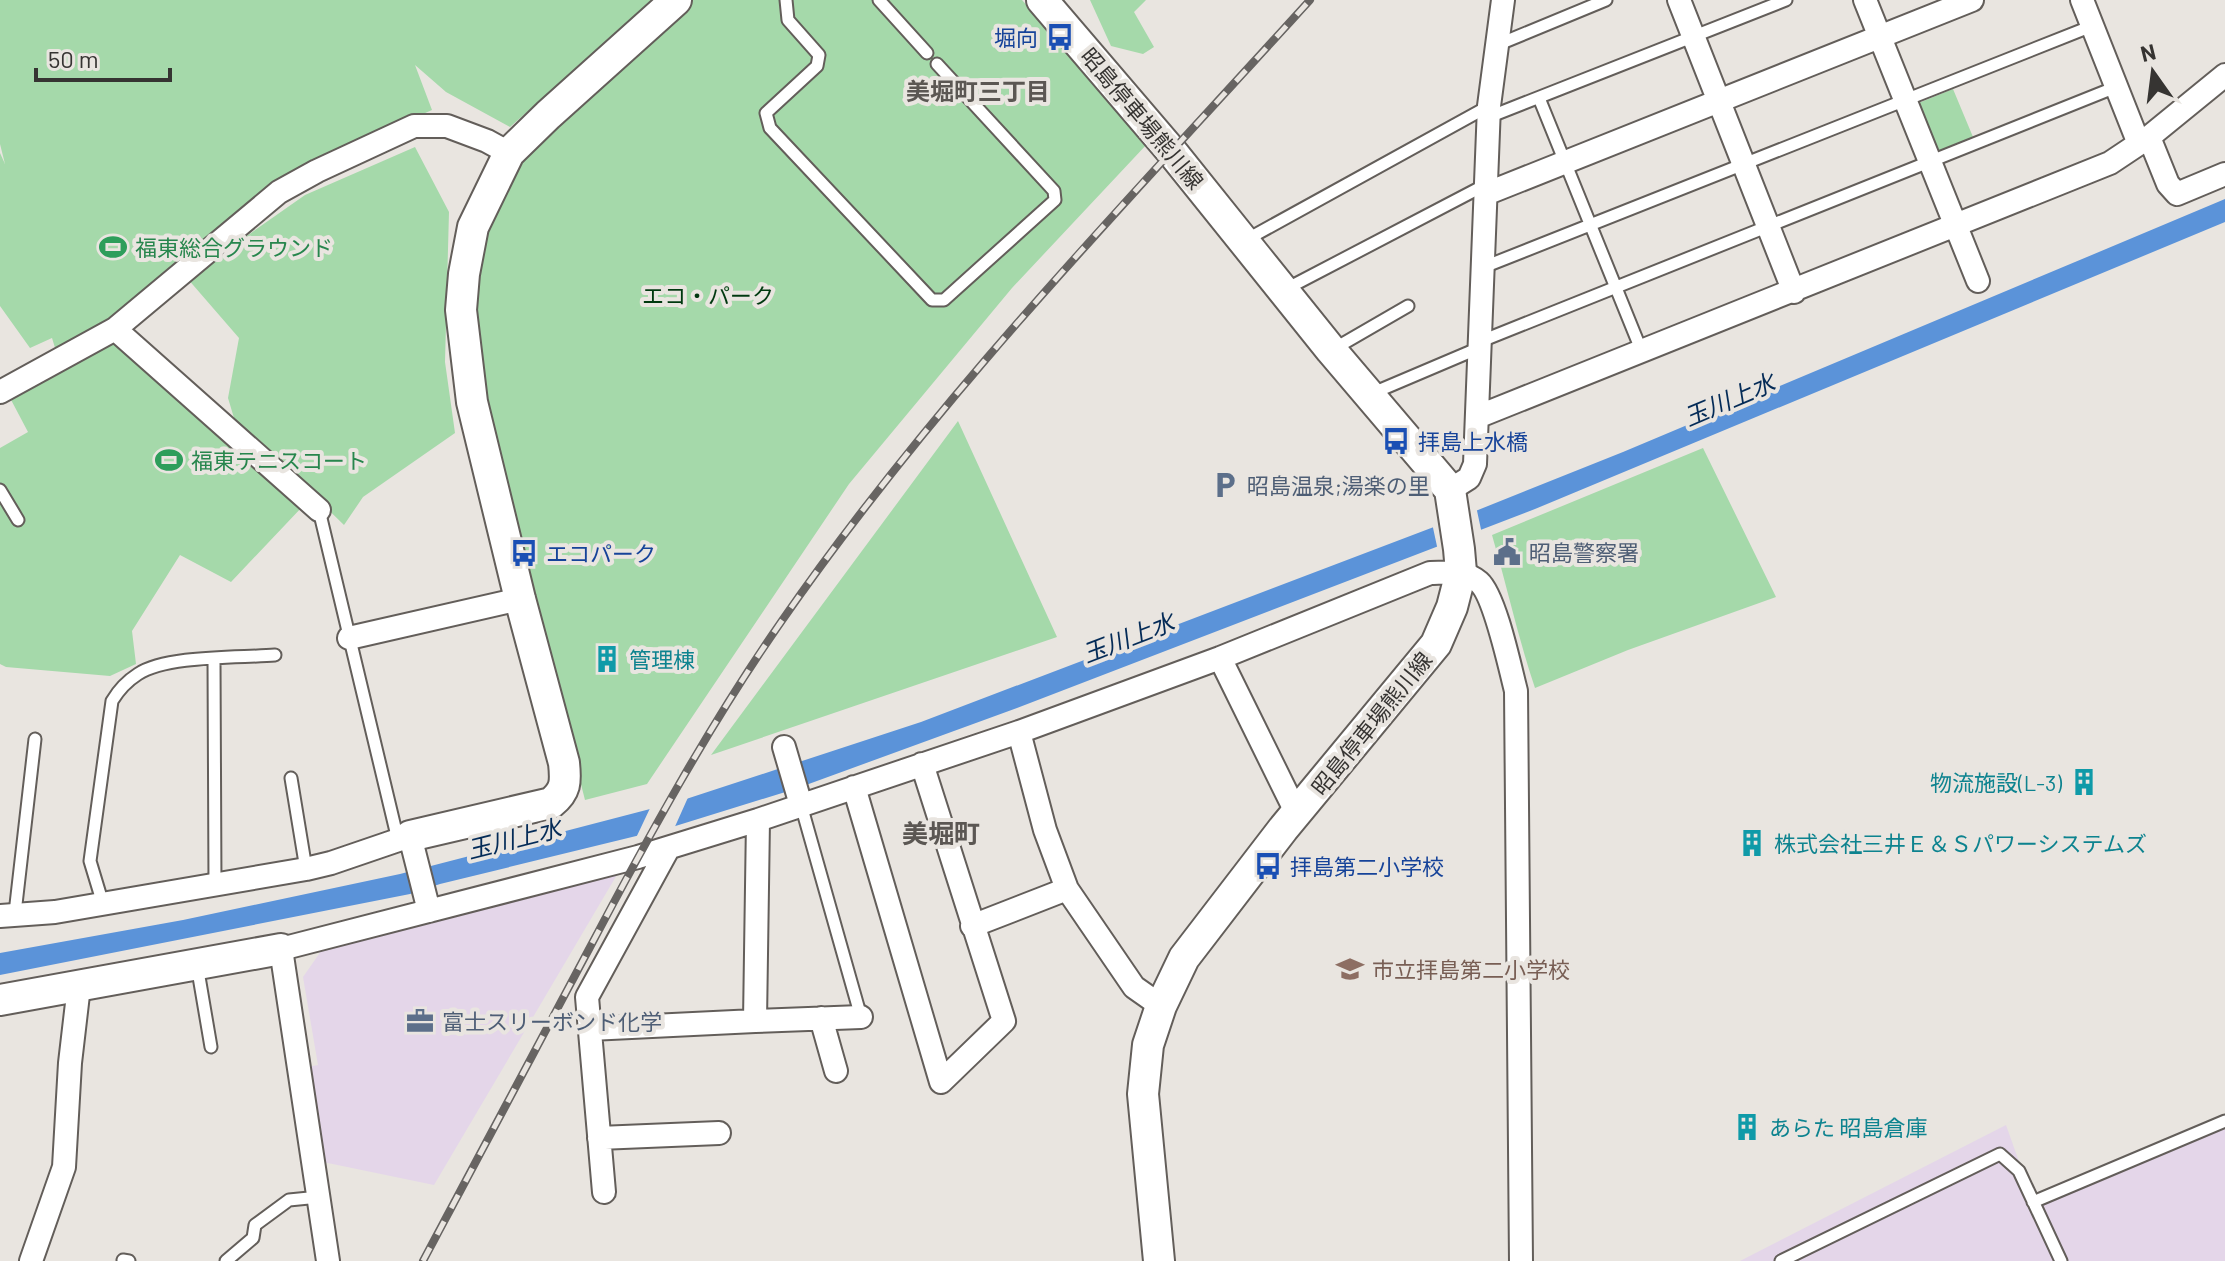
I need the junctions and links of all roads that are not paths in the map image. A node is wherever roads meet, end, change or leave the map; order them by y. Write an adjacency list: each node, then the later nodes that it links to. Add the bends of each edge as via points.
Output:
1 (676, 0): 25 (main road)
2 (786, 0): 17 (lane, via 788,20 819,55 817,66 766,113 770,128 932,300 944,300 1055,200 1054,191)
3 (879, 0): 16 (lane)
4 (1042, 0): 34 (main road, 昭島停車場熊川線)
5 (1503, 0): 15 (street)
6 (1606, 0): 15 (lane)
7 (1679, 0): 13 (street)
8 (1786, 0): 13 (lane)
9 (1865, 0): 14 (street)
10 (1972, 0): 14 (street)
11 (2082, 0): 12 (street)
12 (2092, 26): 19 (street); 21 (lane)
13 (1693, 37): 20 (lane); 22 (street)
14 (1879, 37): 21 (street); 22 (street)
15 (1497, 45): 23 (street)
16 (927, 53)
17 (937, 64)
18 (2225, 75): 24 (street)
19 (2116, 87): 24 (street); 27 (lane)
20 (1539, 98): 23 (lane); 26 (lane)
21 (1905, 100): 27 (street); 28 (lane)
22 (1719, 101): 26 (street); 28 (street)
23 (1489, 112): 30 (street); 34 (lane)
24 (2144, 141): 29 (street, via 2177,194); 33 (street, via 2110,163)
25 (509, 153): 41 (street, via 447,126 414,126 279,192); 53 (main road, via 473,227 461,310 472,402)
26 (1564, 162): 30 (street); 31 (lane)
27 (1930, 162): 32 (lane); 33 (street)
28 (1744, 164): 31 (lane); 32 (street)
29 (2225, 174)
30 (1488, 188): 35 (street); 38 (lane)
31 (1589, 226): 35 (lane); 37 (lane)
32 (1768, 226): 37 (lane); 39 (street)
33 (1955, 226): 36 (street); 39 (street)
34 (1244, 241): 38 (main road, 昭島停車場熊川線)
35 (1484, 267): 42 (street)
36 (1978, 281)
37 (1614, 288): 42 (lane); 44 (lane)
38 (1285, 290): 43 (main road, 昭島停車場熊川線)
39 (1794, 292): 44 (street)
40 (1408, 306): 43 (lane)
41 (115, 329): 45 (street); 50 (street)
42 (1479, 345): 46 (lane); 47 (street)
43 (1331, 350): 46 (main road, 昭島停車場熊川線)
44 (1642, 352): 47 (street)
45 (0, 392)
46 (1370, 394): 49 (main road, 昭島停車場熊川線)
47 (1477, 417): 49 (street, via 1475,464)
48 (0, 490): 51 (lane)
49 (1452, 502): 52 (main road, 昭島停車場熊川線)
50 (319, 510): 54 (lane)
51 (18, 520)
52 (1460, 560): 56 (street); 65 (main road, 昭島停車場熊川線, via 1452,607 1436,644); 97 (street, via 1481,583 1516,691)
53 (520, 599): 54 (street); 67 (main road, via 564,763 561,795 551,803)
54 (349, 638): 67 (lane)
55 (275, 655): 57 (lane)
56 (1220, 658): 58 (street); 65 (street)
57 (214, 659): 70 (lane); 73 (lane, via 163,663 138,674 112,701 90,861)
58 (1019, 732): 61 (street); 71 (street)
59 (35, 739): 74 (lane)
60 (784, 747): 64 (street)
61 (922, 764): 63 (street); 75 (street)
62 (291, 778): 69 (lane)
63 (854, 787): 64 (street); 75 (street, via 941,1082 1004,1021)
64 (801, 805): 66 (street); 81 (lane)
65 (1297, 814): 80 (main road, 昭島停車場熊川線, via 1184,958)
66 (758, 820): 68 (street); 83 (street)
67 (407, 842): 69 (street); 72 (street)
68 (668, 849): 72 (street); 84 (street, via 587,997)
69 (306, 869): 70 (street)
70 (215, 885): 73 (street)
71 (1067, 889): 75 (street); 80 (street, via 1134,987)
72 (427, 902): 76 (street)
73 (103, 904): 74 (street)
74 (8, 915)
75 (972, 926)
76 (281, 949): 77 (main road); 91 (street)
77 (197, 964): 78 (main road); 85 (lane)
78 (79, 986): 79 (main road); 93 (street, via 64,1167)
79 (0, 1000)
80 (1161, 1006): 96 (main road, 昭島停車場熊川線, via 1148,1045 1143,1094)
81 (861, 1017): 82 (street)
82 (821, 1018): 83 (street); 86 (street)
83 (755, 1021): 84 (street)
84 (590, 1029): 89 (street)
85 (211, 1047)
86 (836, 1071)
87 (2225, 1121): 92 (lane)
88 (719, 1133): 89 (street)
89 (599, 1138): 90 (street)
90 (604, 1192)
91 (319, 1197): 94 (lane, via 289,1200 255,1225 253,1238); 95 (street)
92 (2033, 1202): 98 (lane, via 2019,1171 2000,1154); 99 (lane)
93 (31, 1261)
94 (226, 1261)
95 (328, 1261)
96 (1159, 1261)
97 (1521, 1261)
98 (1781, 1261)
99 (2061, 1261)

